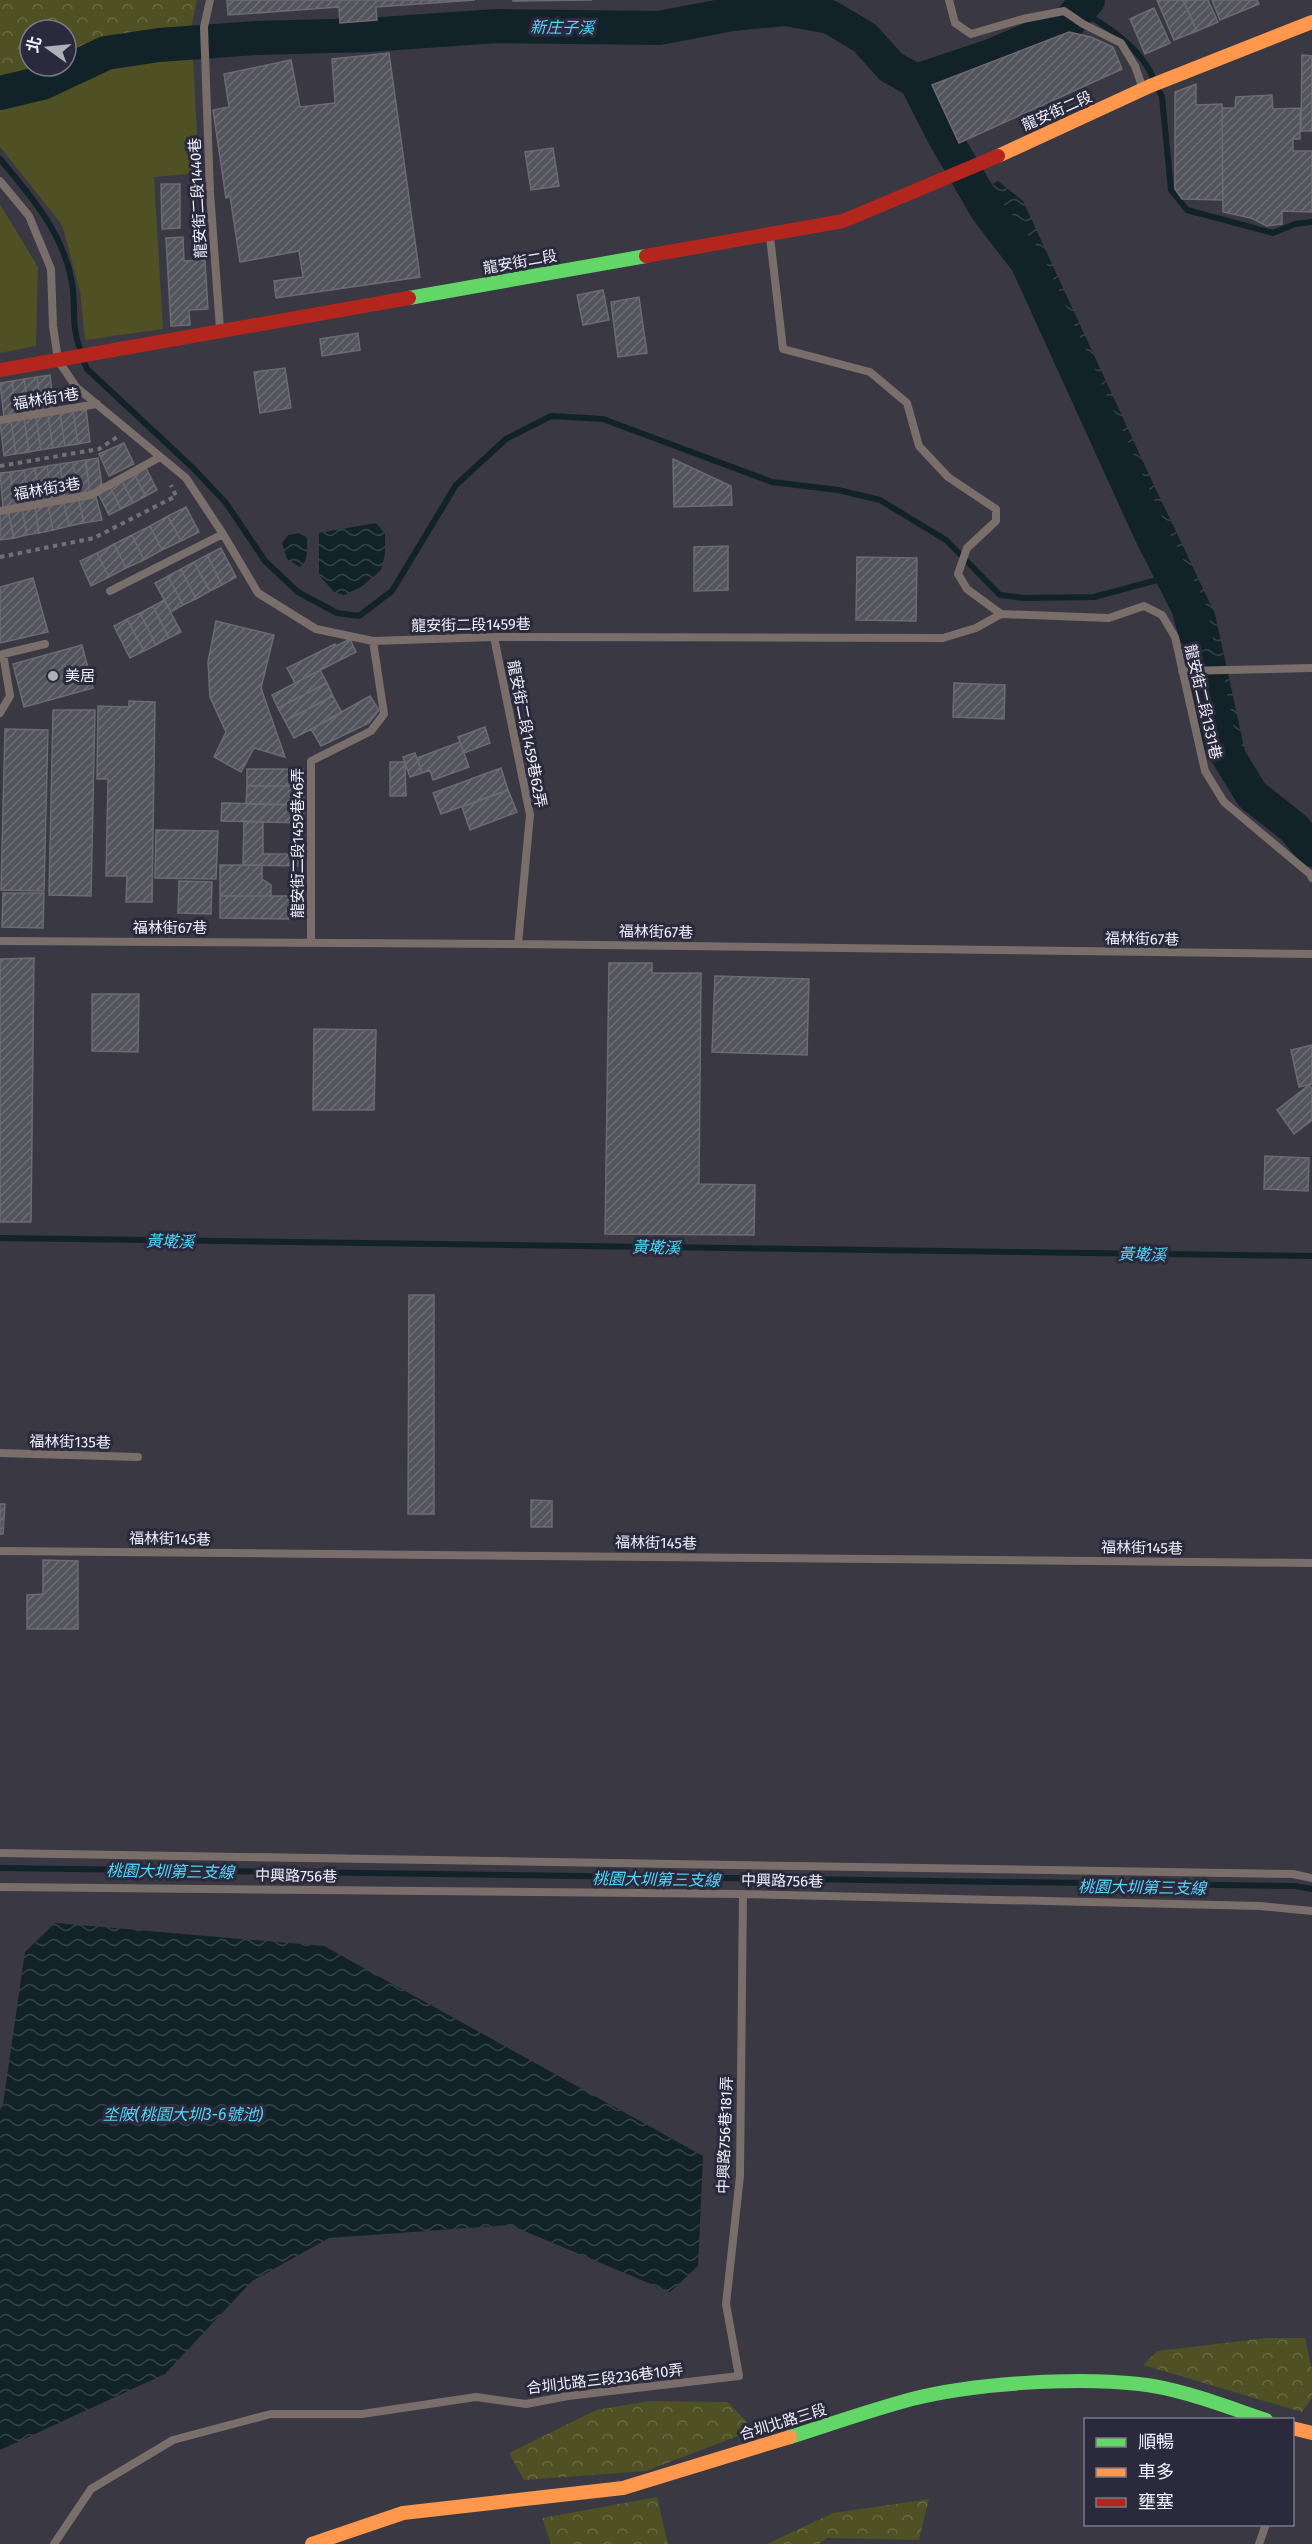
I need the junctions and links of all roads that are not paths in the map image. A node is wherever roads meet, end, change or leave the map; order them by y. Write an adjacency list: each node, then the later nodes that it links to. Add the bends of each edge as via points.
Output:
1 (210, 0): 7 (lane, 龍安街二段1440巷, via 204,27 205,62)
2 (949, 0): 4 (lane, via 955,23 971,34 1064,11 1121,44)
3 (1312, 22): 4 (street, 龍安街二段)
4 (1147, 88): 6 (street, 龍安街二段, via 843,221)
5 (0, 181): 8 (lane, via 29,216 51,269)
6 (770, 234): 7 (street, 龍安街二段); 16 (lane, via 783,349 870,372 908,403 919,446 948,477 996,509 996,522 968,548 958,574 967,589)
7 (220, 332): 8 (street, 龍安街二段)
8 (58, 360): 9 (street); 10 (lane, 龍安街二段1459巷, via 76,387)
9 (0, 370)
10 (97, 404): 11 (lane, 福林街1巷); 12 (lane, 龍安街二段1459巷)
11 (0, 420)
12 (160, 457): 13 (lane, 福林街3巷, via 91,495); 14 (lane, 龍安街二段1459巷, via 186,478)
13 (0, 511)
14 (223, 534): 15 (lane); 18 (lane, 龍安街二段1459巷, via 258,593 316,629)
15 (110, 591)
16 (1001, 614): 17 (lane, 龍安街二段1459巷, via 976,628 944,638); 21 (lane, 龍安街二段1331巷, via 1109,618 1144,606 1162,615 1175,637)
17 (494, 637): 18 (lane, 龍安街二段1459巷); 26 (lane, 龍安街二段1459巷62弄, via 530,815)
18 (373, 641): 25 (lane, 龍安街二段1459巷46弄, via 384,714 371,731 311,760)
19 (45, 644): 22 (lane, via 3,654 10,696)
20 (1312, 668): 21 (lane)
21 (1182, 671): 23 (lane, 龍安街二段1331巷, via 1205,771 1224,802)
22 (0, 713)
23 (1312, 878)
24 (0, 941): 25 (lane, 福林街67巷)
25 (311, 942): 26 (lane, 福林街67巷)
26 (518, 944): 27 (lane, 福林街67巷)
27 (1312, 954)
28 (0, 1453): 29 (lane, 福林街135巷)
29 (138, 1457)
30 (0, 1551): 31 (lane, 福林街145巷)
31 (1312, 1563)
32 (0, 1853): 33 (lane, via 1293,1874)
33 (1312, 1878)
34 (0, 1887): 35 (lane, 中興路756巷)
35 (743, 1893): 36 (lane, 中興路756巷, via 1260,1906); 37 (lane, 中興路756巷181弄, via 740,2176 726,2304)
36 (1312, 1911)
37 (739, 2376): 42 (lane, 合圳北路三段236巷10弄, via 526,2404 476,2397 362,2414 271,2414 173,2440 91,2489)
38 (1260, 2418): 43 (street, 合圳北路三段, via 1142,2384 1089,2381 993,2386 914,2399 623,2488 403,2513)
39 (1295, 2432): 40 (street)
40 (1312, 2433)
41 (1265, 2526): 44 (lane)
42 (54, 2544)
43 (312, 2544)
44 (1259, 2544)

